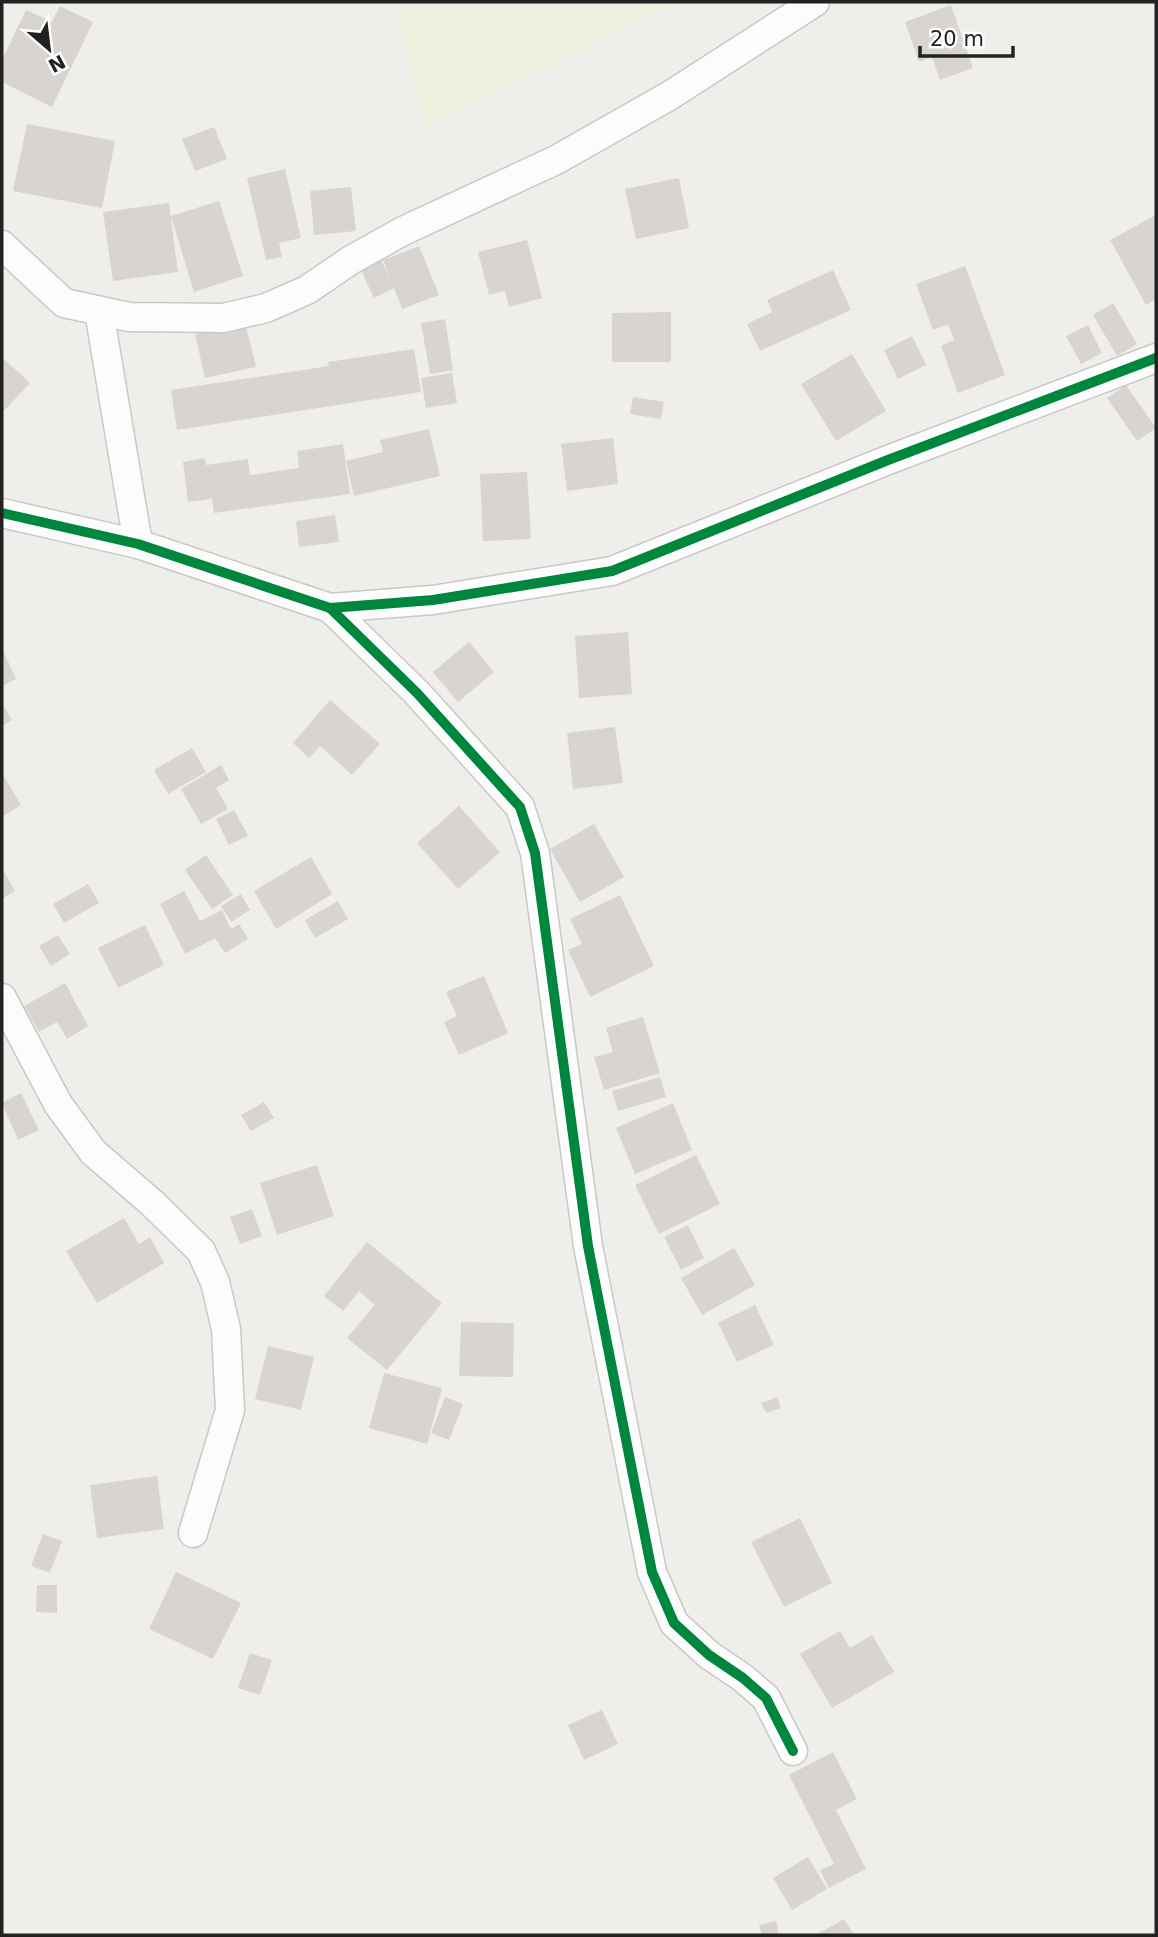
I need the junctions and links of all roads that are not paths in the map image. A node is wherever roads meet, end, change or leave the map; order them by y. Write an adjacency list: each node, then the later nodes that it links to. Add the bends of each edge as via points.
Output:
1 (815, 2): 3 (street, via 669,96 556,160 403,230 307,290 266,308 223,318 129,317)
2 (2, 244): 3 (street, via 64,303)
3 (99, 311): 6 (street)
4 (1156, 358): 7 (street, via 612,571 433,600)
5 (2, 513): 6 (street)
6 (138, 544): 7 (street)
7 (330, 608): 10 (street, via 417,693 520,807 535,853 589,1246 652,1572 674,1623 766,1698)
8 (2, 998): 9 (street, via 58,1104 93,1153 201,1251 215,1282 226,1329 230,1410)
9 (193, 1533)
10 (793, 1751)

